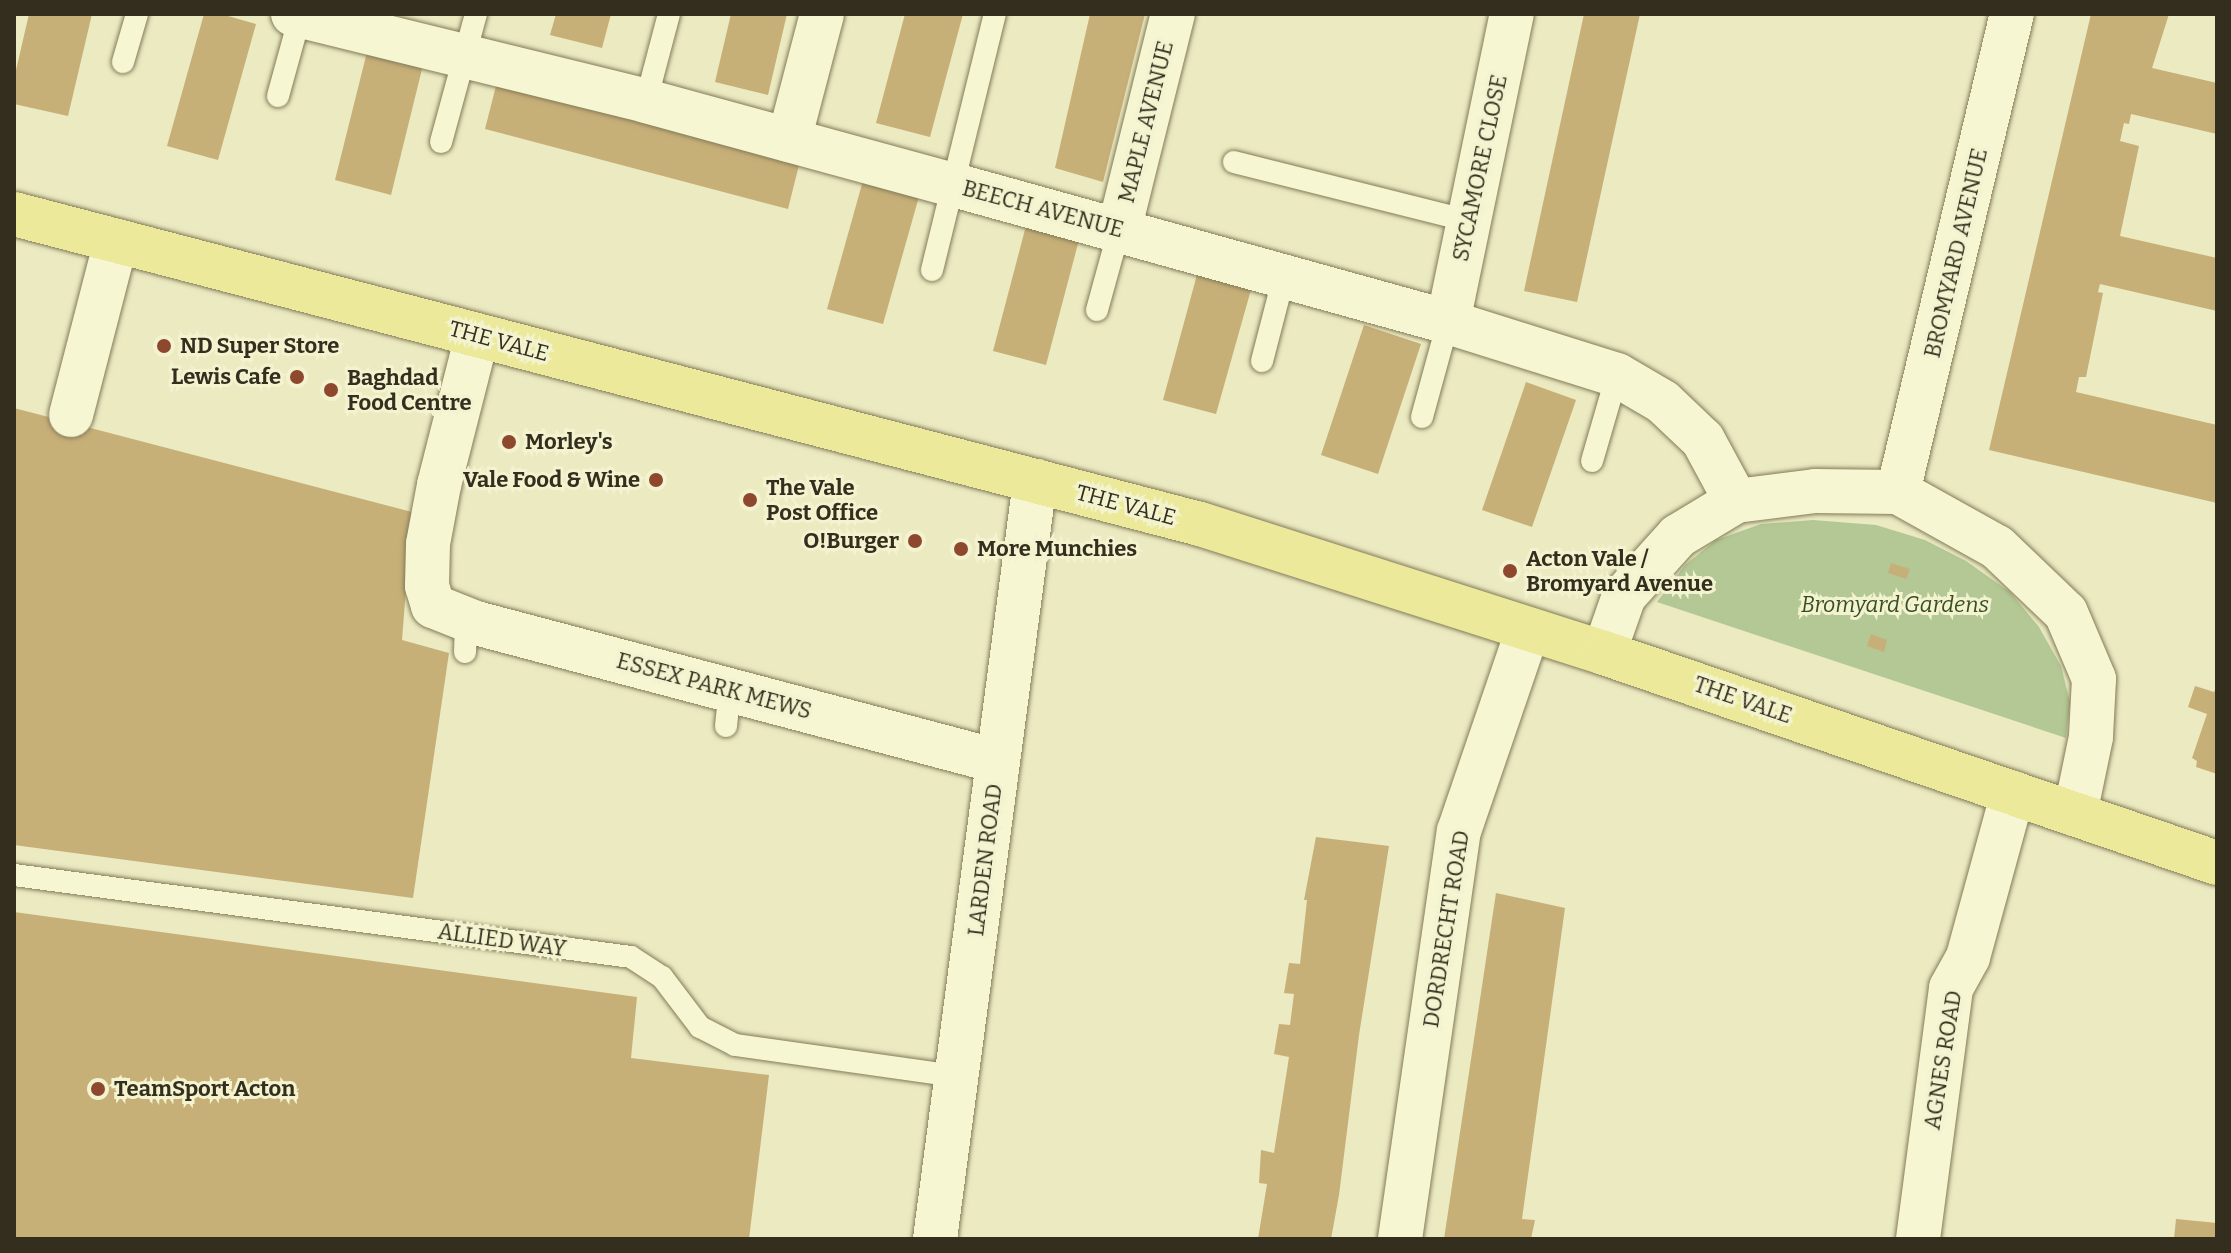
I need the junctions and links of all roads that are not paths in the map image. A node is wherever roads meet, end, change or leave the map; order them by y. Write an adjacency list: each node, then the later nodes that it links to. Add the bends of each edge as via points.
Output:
1 (137, 14): 11 (lane)
2 (476, 14): 10 (lane)
3 (669, 14): 13 (lane)
4 (822, 14): 14 (street)
5 (995, 14): 17 (lane)
6 (1173, 14): 20 (street, MAPLE AVENUE)
7 (1512, 14): 19 (street, SYCAMORE CLOSE)
8 (2012, 14): 33 (street, BROMYARD AVENUE)
9 (297, 15): 10 (street, BEECH AVENUE); 12 (lane)
10 (464, 57): 13 (street, BEECH AVENUE); 15 (lane)
11 (123, 62)
12 (278, 96)
13 (646, 101): 14 (street, BEECH AVENUE)
14 (789, 140): 17 (street, BEECH AVENUE)
15 (441, 142)
16 (1234, 162): 19 (lane)
17 (954, 185): 20 (street, BEECH AVENUE); 22 (lane)
18 (14, 214): 21 (main road, THE VALE)
19 (1469, 221): 25 (street, SYCAMORE CLOSE)
20 (1119, 230): 23 (street, BEECH AVENUE); 24 (lane)
21 (116, 241): 26 (main road, THE VALE); 29 (street)
22 (932, 270)
23 (1284, 276): 25 (street, BEECH AVENUE); 27 (lane)
24 (1097, 310)
25 (1448, 322): 28 (street, BEECH AVENUE); 30 (lane)
26 (477, 336): 32 (main road, THE VALE); 37 (street, ESSEX PARK MEWS, via 428,544 427,586 455,626 728,708)
27 (1262, 361)
28 (1617, 375): 31 (lane); 34 (street, BEECH AVENUE, via 1663,402 1703,440)
29 (71, 415)
30 (1422, 417)
31 (1592, 461)
32 (1035, 481): 35 (main road, THE VALE, via 1200,524); 37 (street, LARDEN ROAD)
33 (1898, 492): 34 (street, via 1815,491); 39 (street, via 1997,547 2066,613 2094,679 2091,737)
34 (1736, 501): 36 (street, via 1678,536 1624,596)
35 (1528, 629): 36 (main road, THE VALE); 44 (street, DORDRECHT ROAD, via 1459,831)
36 (1604, 653): 38 (main road, THE VALE)
37 (997, 761): 42 (street, LARDEN ROAD)
38 (2013, 793): 39 (main road, THE VALE); 45 (street, AGNES ROAD, via 1968,957 1951,988)
39 (2075, 814): 40 (main road, THE VALE)
40 (2217, 863)
41 (14, 875): 42 (lane, ALLIED WAY, via 631,957 662,977 700,1027 735,1045)
42 (956, 1076): 43 (street, LARDEN ROAD)
43 (935, 1239)
44 (1400, 1239)
45 (1918, 1239)

